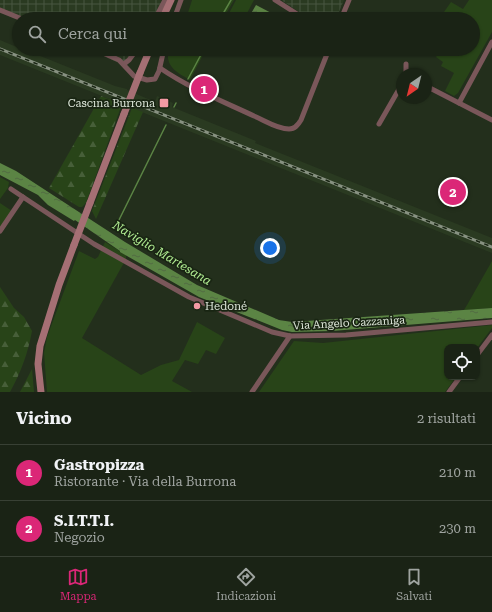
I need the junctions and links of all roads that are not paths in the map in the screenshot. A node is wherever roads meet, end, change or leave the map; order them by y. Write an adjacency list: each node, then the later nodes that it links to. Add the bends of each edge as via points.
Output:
1 (169, 0): 6 (street); 7 (street)
2 (181, 0): 8 (street)
3 (276, 0): 9 (street)
4 (349, 0): 10 (street)
5 (0, 10): 11 (street)
6 (160, 12)
7 (165, 12)
8 (177, 12)
9 (294, 12)
10 (344, 12)
11 (12, 15)
12 (492, 42): 24 (street)
13 (110, 56): 18 (street)
14 (132, 56): 18 (street)
15 (147, 56): 35 (street, bridge, via 59,285 40,346 38,368)
16 (163, 56): 20 (street)
17 (326, 56): 20 (street, via 301,120 298,125 287,129 221,101)
18 (124, 64): 20 (street, via 132,75 148,80 156,78)
19 (406, 64): 21 (street)
20 (160, 68)
21 (406, 68)
22 (432, 89): 24 (street)
23 (396, 94): 26 (street)
24 (459, 103): 25 (street)
25 (492, 120)
26 (379, 124)
27 (11, 189): 28 (street, Via Angelo Cazzaniga)
28 (23, 197): 29 (street); 32 (street, Via Angelo Cazzaniga, via 85,238 195,300 272,332)
29 (0, 231)
30 (492, 322): 32 (street, Via Angelo Cazzaniga, via 346,335)
31 (492, 335): 33 (street)
32 (290, 336): 36 (street)
33 (480, 351)
34 (458, 380): 37 (street)
35 (41, 392)
36 (252, 392)
37 (449, 392)

